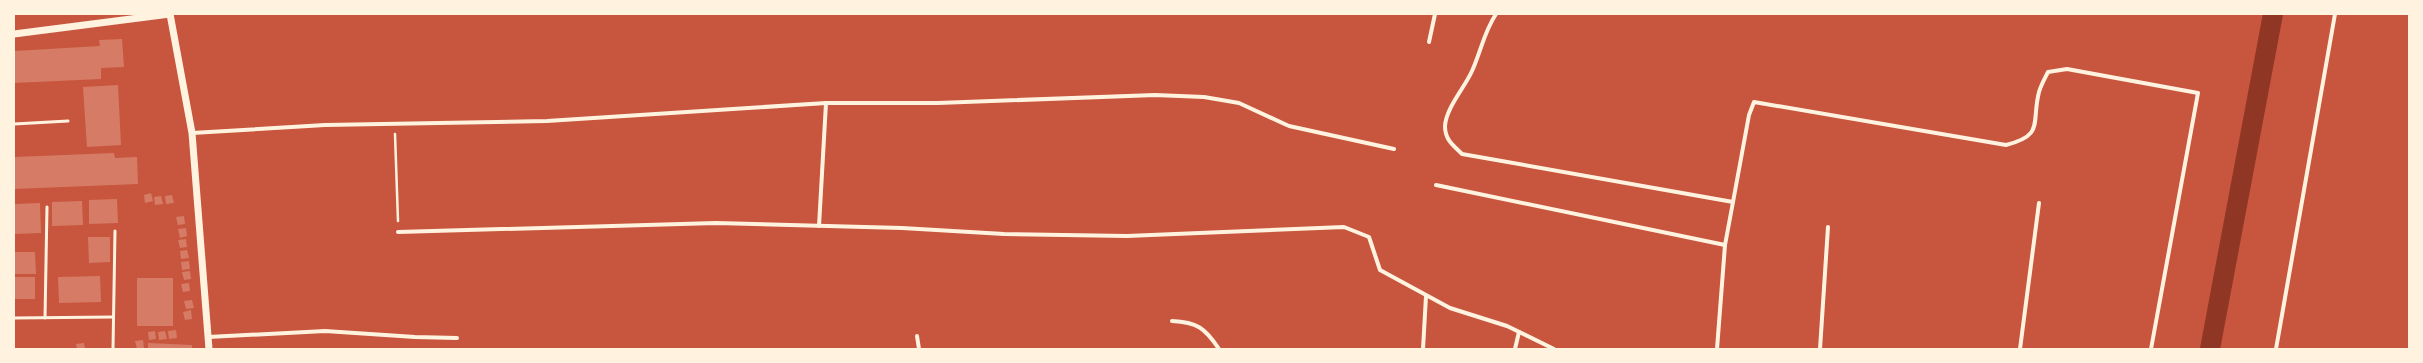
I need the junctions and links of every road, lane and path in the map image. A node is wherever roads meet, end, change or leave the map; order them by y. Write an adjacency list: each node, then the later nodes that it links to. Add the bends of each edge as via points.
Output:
1 (171, 14): 5 (street); 11 (street)
2 (1435, 14): 6 (street)
3 (1496, 14): 14 (street, via 1488,26 1472,71 1456,98 1445,125 1448,142 1462,154)
4 (2335, 14): 42 (street)
5 (14, 34)
6 (1429, 42)
7 (826, 103): 10 (street, via 547,121); 12 (street, via 938,103 1087,96 1204,97 1239,103 1289,126); 17 (street)
8 (68, 121): 9 (lane)
9 (14, 124)
10 (395, 124): 11 (street); 20 (path)
11 (192, 133): 29 (street)
12 (1394, 149)
13 (1436, 185): 21 (street)
14 (1733, 202): 21 (street); 41 (street, via 1749,115 1754,102 2006,145 2023,141 2034,130 2039,92 2048,72 2067,70 2198,93)
15 (2039, 203): 40 (street)
16 (47, 207): 25 (lane)
17 (819, 226): 20 (street, via 716,222); 22 (street, via 1127,236 1344,227 1357,230 1369,237 1380,270)
18 (1828, 227): 39 (street)
19 (115, 231): 23 (lane)
20 (398, 232)
21 (1725, 245): 38 (street)
22 (1426, 296): 27 (street, via 1450,308); 35 (street)
23 (113, 317): 25 (lane); 31 (lane)
24 (14, 318): 25 (lane)
25 (45, 318)
26 (1172, 321): 34 (street, via 1187,322 1207,331)
27 (1520, 332): 36 (street); 37 (street)
28 (917, 336): 33 (street)
29 (208, 337): 30 (street, via 325,332); 32 (street)
30 (457, 338)
31 (113, 349)
32 (209, 349)
33 (919, 349)
34 (1219, 349)
35 (1423, 349)
36 (1515, 349)
37 (1554, 349)
38 (1717, 349)
39 (1820, 349)
40 (2020, 349)
41 (2152, 349)
42 (2276, 349)

